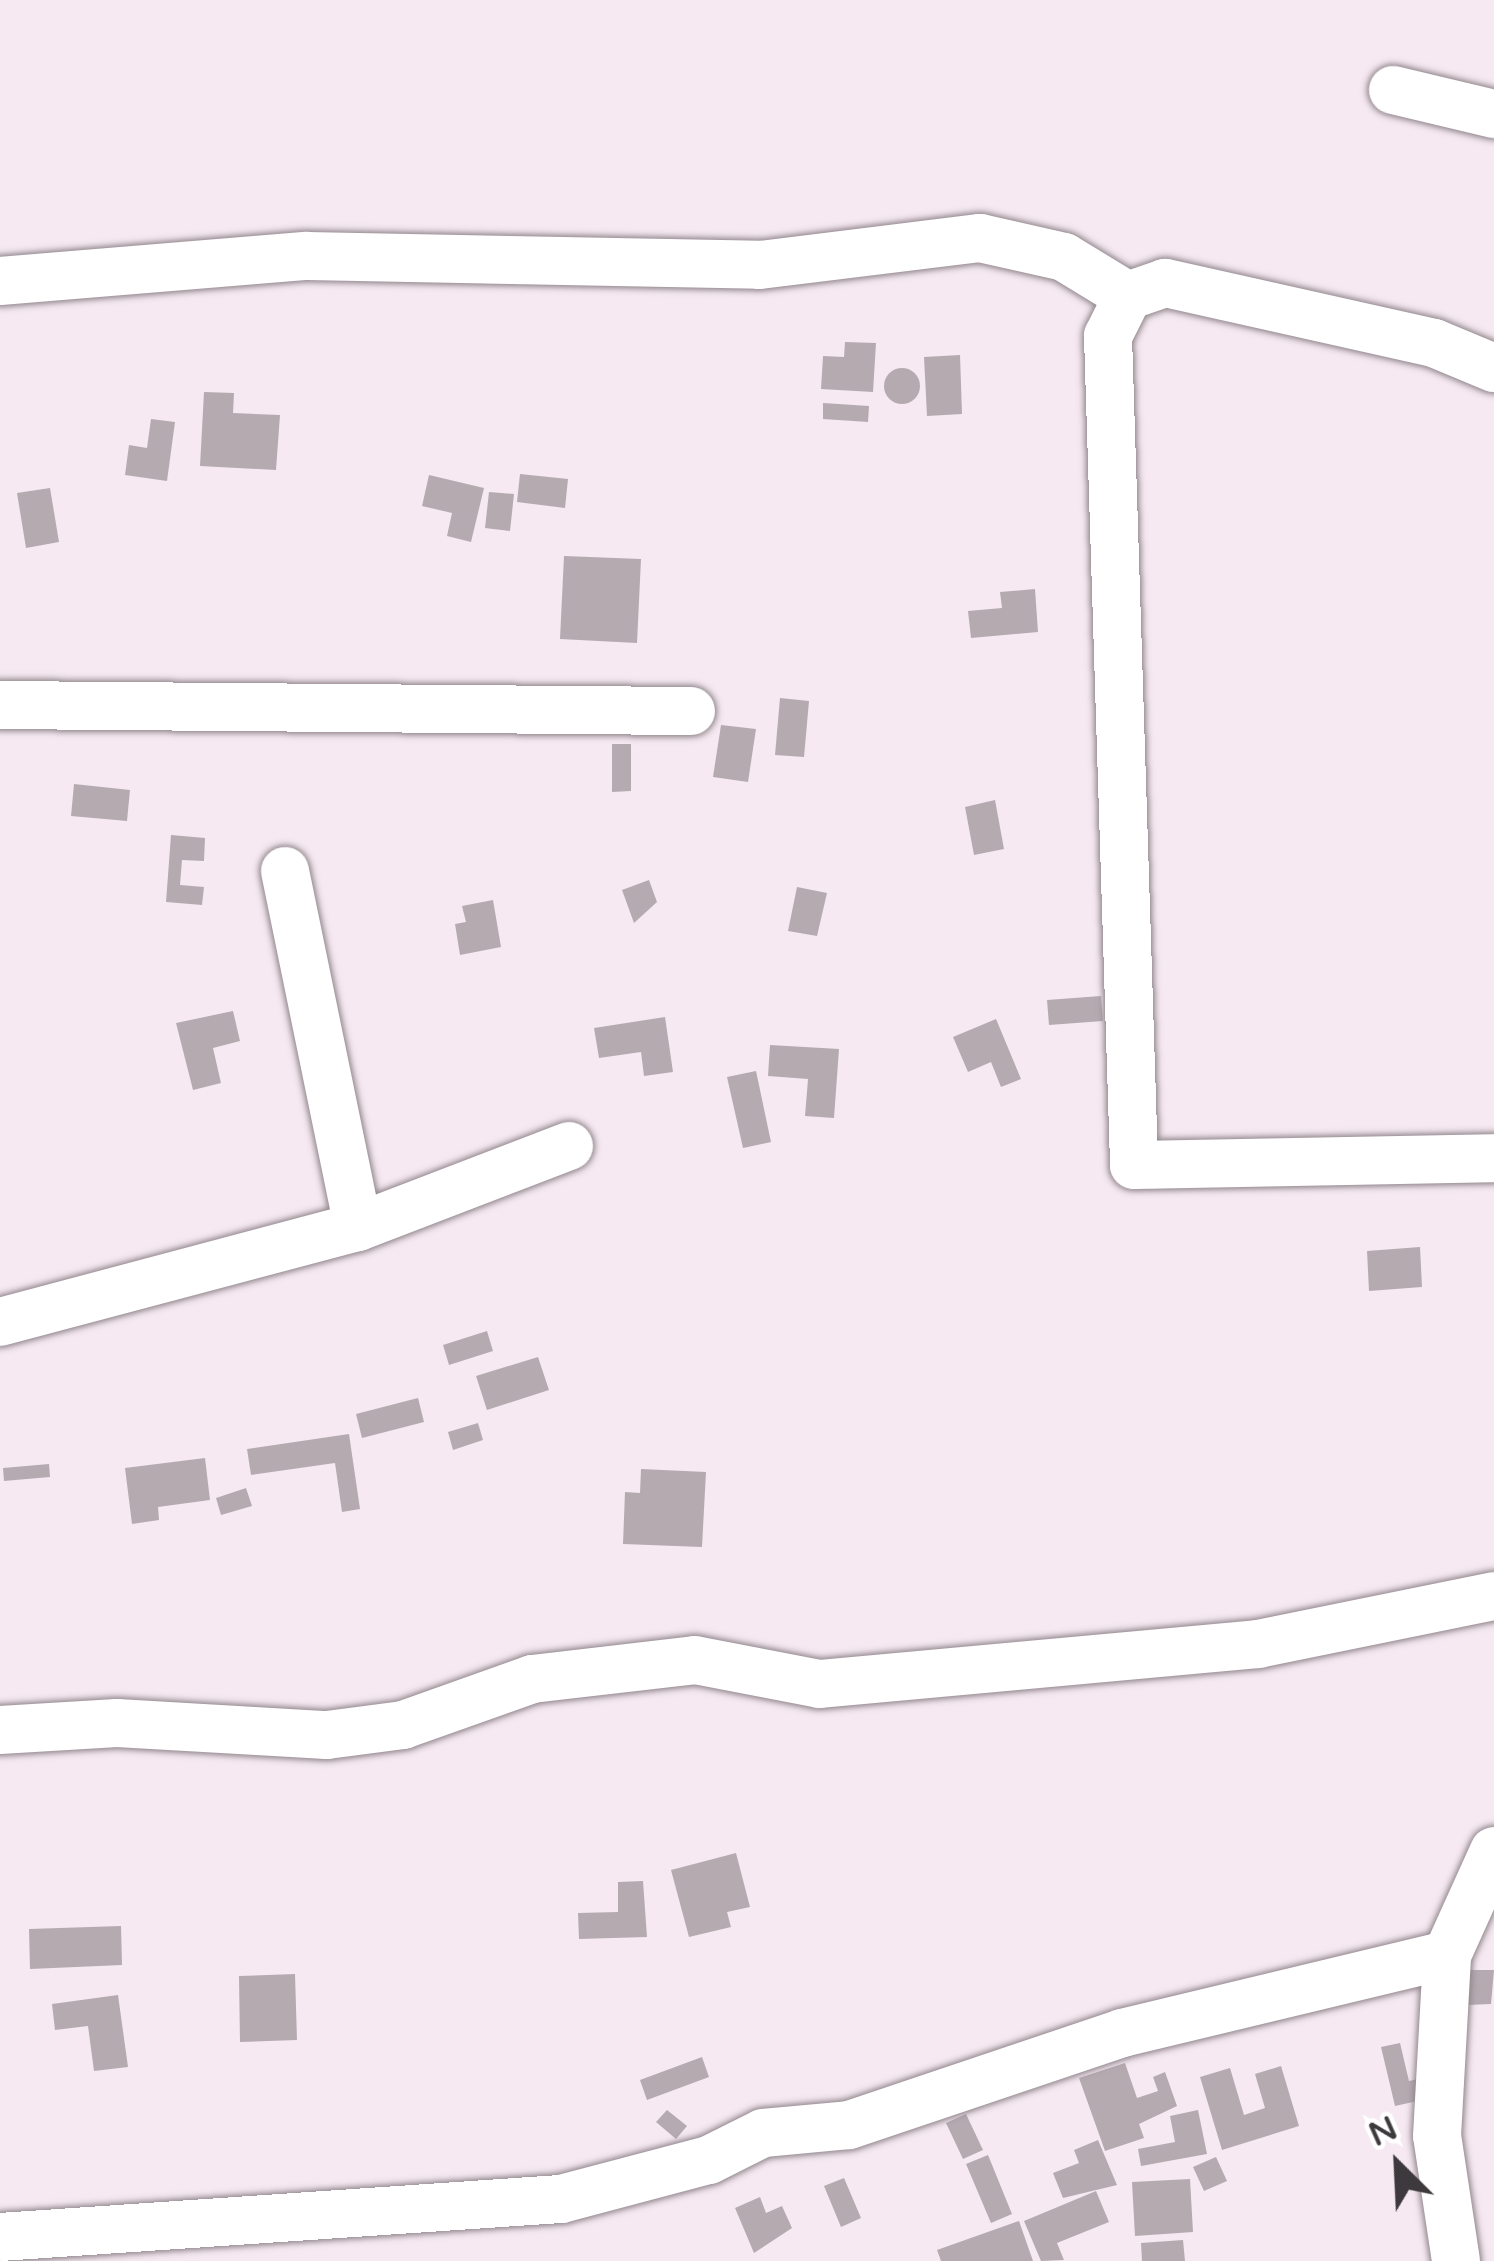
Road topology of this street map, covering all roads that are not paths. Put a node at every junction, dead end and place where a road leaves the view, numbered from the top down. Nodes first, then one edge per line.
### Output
1 (1393, 89) dead end
2 (1494, 113) edge
3 (0, 281) edge
4 (1128, 296) junction
5 (1494, 368) edge
6 (0, 704) edge
7 (691, 711) dead end
8 (285, 871) dead end
9 (569, 1146) dead end
10 (1494, 1158) edge
11 (358, 1227) junction
12 (0, 1322) edge
13 (1494, 1596) edge
14 (0, 1730) edge
15 (1494, 1851) edge
16 (1447, 1954) junction
17 (0, 2237) edge
18 (1456, 2261) edge

1 - 2 street
3 - 4 street
4 - 5 street
4 - 10 street
6 - 7 street
8 - 11 street
9 - 11 street
11 - 12 street
13 - 14 street
15 - 16 street
16 - 17 street
16 - 18 street

